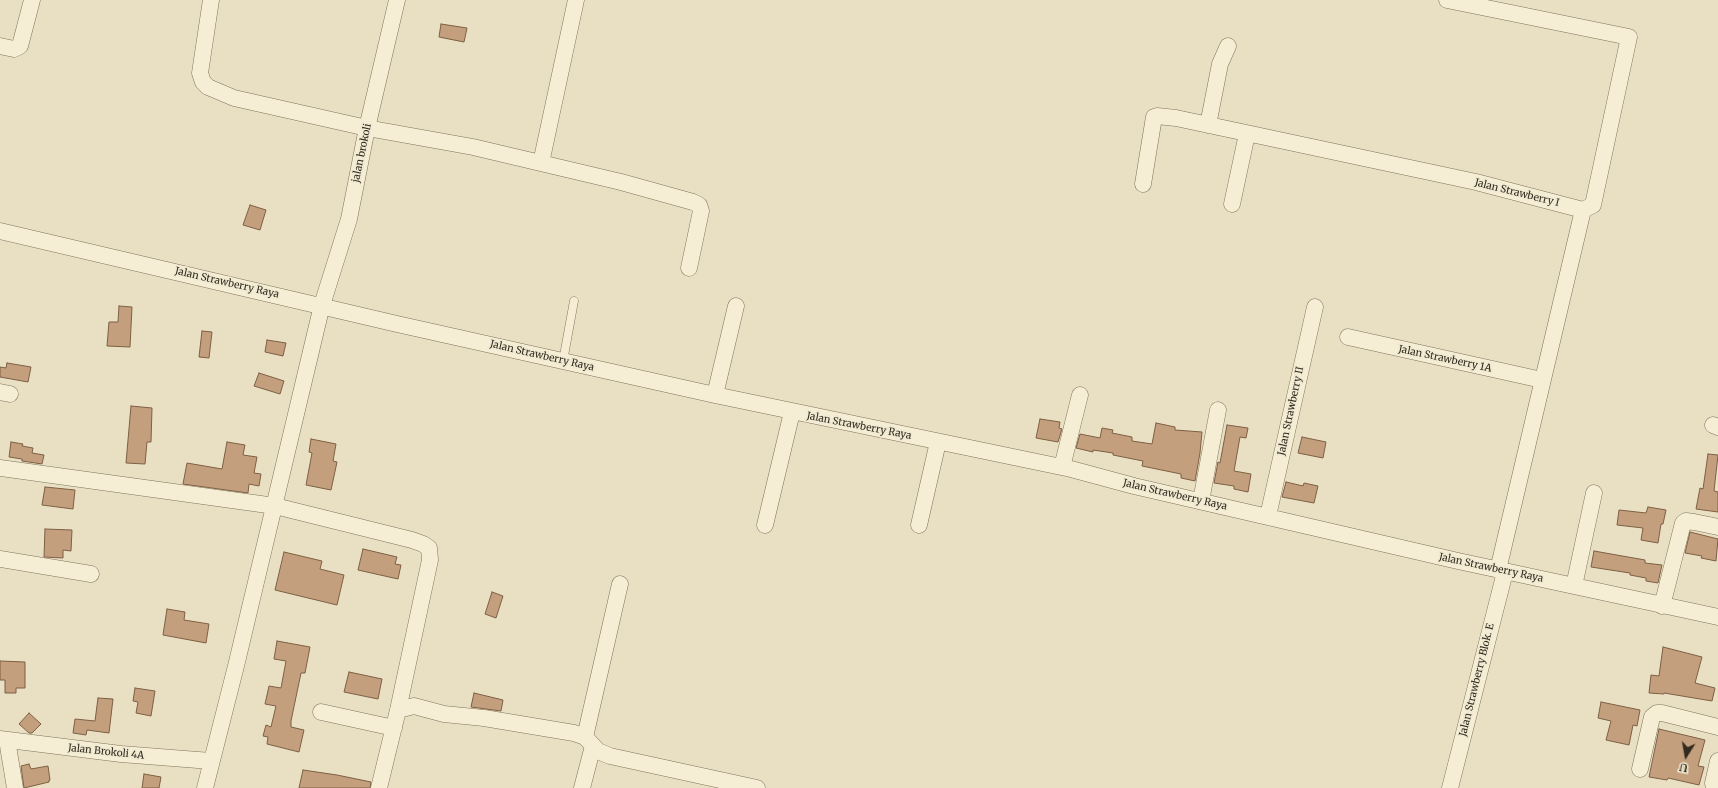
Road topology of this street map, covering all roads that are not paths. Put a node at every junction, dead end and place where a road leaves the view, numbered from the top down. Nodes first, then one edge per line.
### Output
1 (32, 0) edge
2 (211, 0) edge
3 (397, 0) edge
4 (576, 0) edge
5 (1448, 0) edge
6 (0, 46) edge
7 (1228, 46) dead end
8 (1208, 125) junction
9 (367, 128) junction
10 (1247, 134) junction
11 (541, 163) junction
12 (1143, 184) dead end
13 (1232, 204) dead end
14 (1583, 210) junction
15 (0, 231) edge
16 (689, 268) dead end
17 (574, 301) dead end
18 (322, 305) junction
19 (736, 306) dead end
20 (1315, 307) dead end
21 (1348, 337) dead end
22 (562, 361) junction
23 (1542, 380) junction
24 (715, 395) junction
25 (1080, 395) dead end
26 (1218, 410) dead end
27 (792, 412) junction
28 (938, 442) junction
29 (1062, 467) junction
30 (0, 468) edge
31 (1594, 493) dead end
32 (1201, 501) junction
33 (275, 506) junction
34 (1268, 516) junction
35 (765, 525) dead end
36 (919, 525) dead end
37 (1718, 528) edge
38 (0, 559) edge
39 (1502, 571) junction
40 (91, 574) dead end
41 (620, 584) dead end
42 (1574, 586) junction
43 (1662, 606) junction
44 (1718, 617) edge
45 (398, 710) junction
46 (321, 712) dead end
47 (1718, 727) edge
48 (394, 728) junction
49 (4, 740) edge
50 (589, 742) junction
51 (211, 761) junction
52 (1718, 762) edge
53 (1640, 769) dead end
54 (15, 788) edge
55 (205, 788) edge
56 (379, 788) edge
57 (582, 788) edge
58 (757, 788) edge
59 (1450, 788) edge
60 (1714, 788) edge

1 - 6 street
2 - 9 street
3 - 9 street, jalan brokoli
4 - 11 street
5 - 14 street
7 - 8 street
8 - 10 street, Jalan Strawberry I
8 - 12 street, Jalan Strawberry I
9 - 11 street
9 - 18 street, jalan brokoli
10 - 13 street
10 - 14 street, Jalan Strawberry I
11 - 16 street
14 - 23 street
15 - 18 street, Jalan Strawberry Raya
17 - 22 lane
18 - 22 street, Jalan Strawberry Raya
18 - 33 street, jalan brokoli
19 - 24 street
20 - 34 street, Jalan Strawberry II
21 - 23 street, Jalan Strawberry 1A
22 - 24 street, Jalan Strawberry Raya
23 - 39 street
24 - 27 street, Jalan Strawberry Raya
25 - 29 street
26 - 32 street
27 - 28 street, Jalan Strawberry Raya
27 - 35 street
28 - 29 street, Jalan Strawberry Raya
28 - 36 street
29 - 32 street, Jalan Strawberry Raya
30 - 33 street
31 - 42 street
32 - 34 street, Jalan Strawberry Raya
33 - 45 street
33 - 51 street, jalan brokoli
34 - 39 street, Jalan Strawberry Raya
37 - 43 street
38 - 40 street
39 - 42 street, Jalan Strawberry Raya
39 - 59 street, Jalan Strawberry Blok. E
41 - 50 street
42 - 43 street, Jalan Strawberry Raya
43 - 44 street, Jalan Strawberry Raya
45 - 48 street
45 - 50 street
46 - 48 street
47 - 53 street
48 - 56 street
49 - 51 street, Jalan Brokoli 4A
49 - 54 street
50 - 57 street
50 - 58 street
51 - 55 street, jalan brokoli
52 - 60 street

